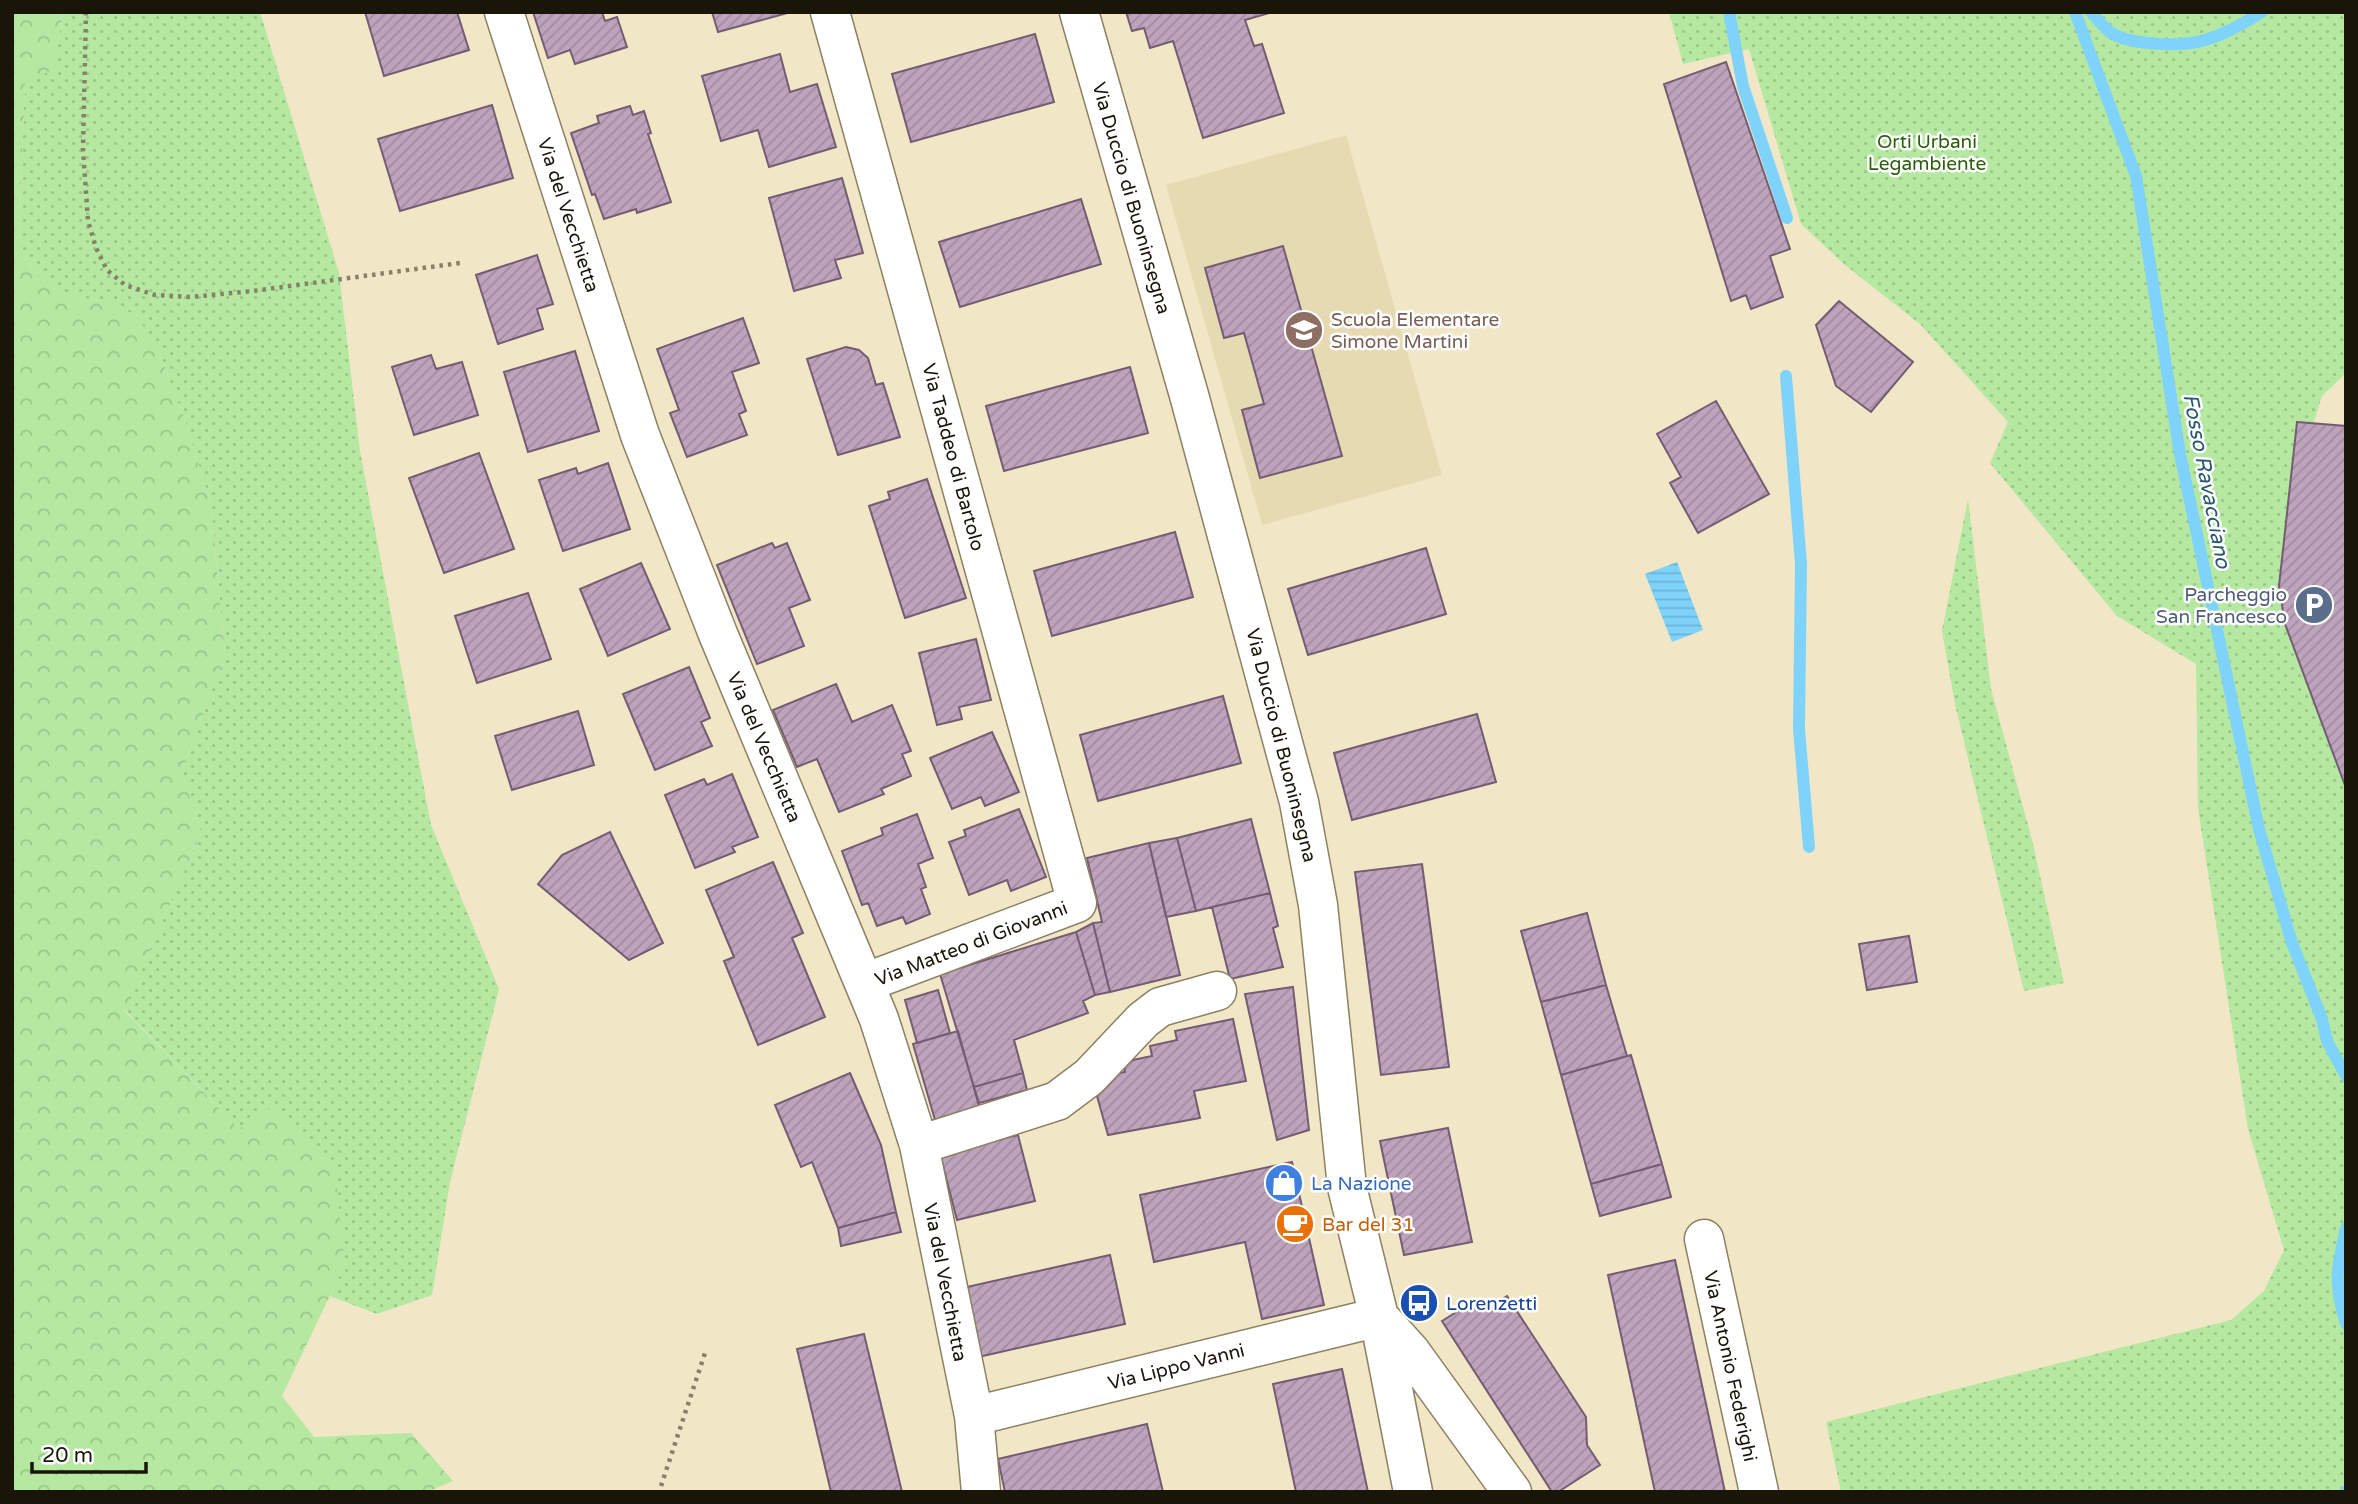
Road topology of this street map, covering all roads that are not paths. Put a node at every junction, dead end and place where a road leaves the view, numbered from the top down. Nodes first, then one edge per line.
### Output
1 (504, 12) edge
2 (830, 12) edge
3 (1080, 12) edge
4 (1077, 903) joint
5 (864, 983) junction
6 (1217, 991) dead end
7 (919, 1145) junction
8 (1704, 1240) dead end
9 (1379, 1317) junction
10 (974, 1416) junction
11 (981, 1492) edge
12 (1413, 1492) edge
13 (1512, 1492) edge
14 (1759, 1492) edge

1 - 5 street, Via del Vecchietta
2 - 4 street, Via Taddeo di Bartolo
3 - 9 street, Via Duccio di Buoninsegna
4 - 5 street, Via Matteo di Giovanni
5 - 7 street, Via del Vecchietta
6 - 7 street
7 - 10 street, Via del Vecchietta
8 - 14 street, Via Antonio Federighi
9 - 10 street, Via Lippo Vanni
9 - 12 street, Via Duccio di Buoninsegna
9 - 13 street
10 - 11 street, Via del Vecchietta

